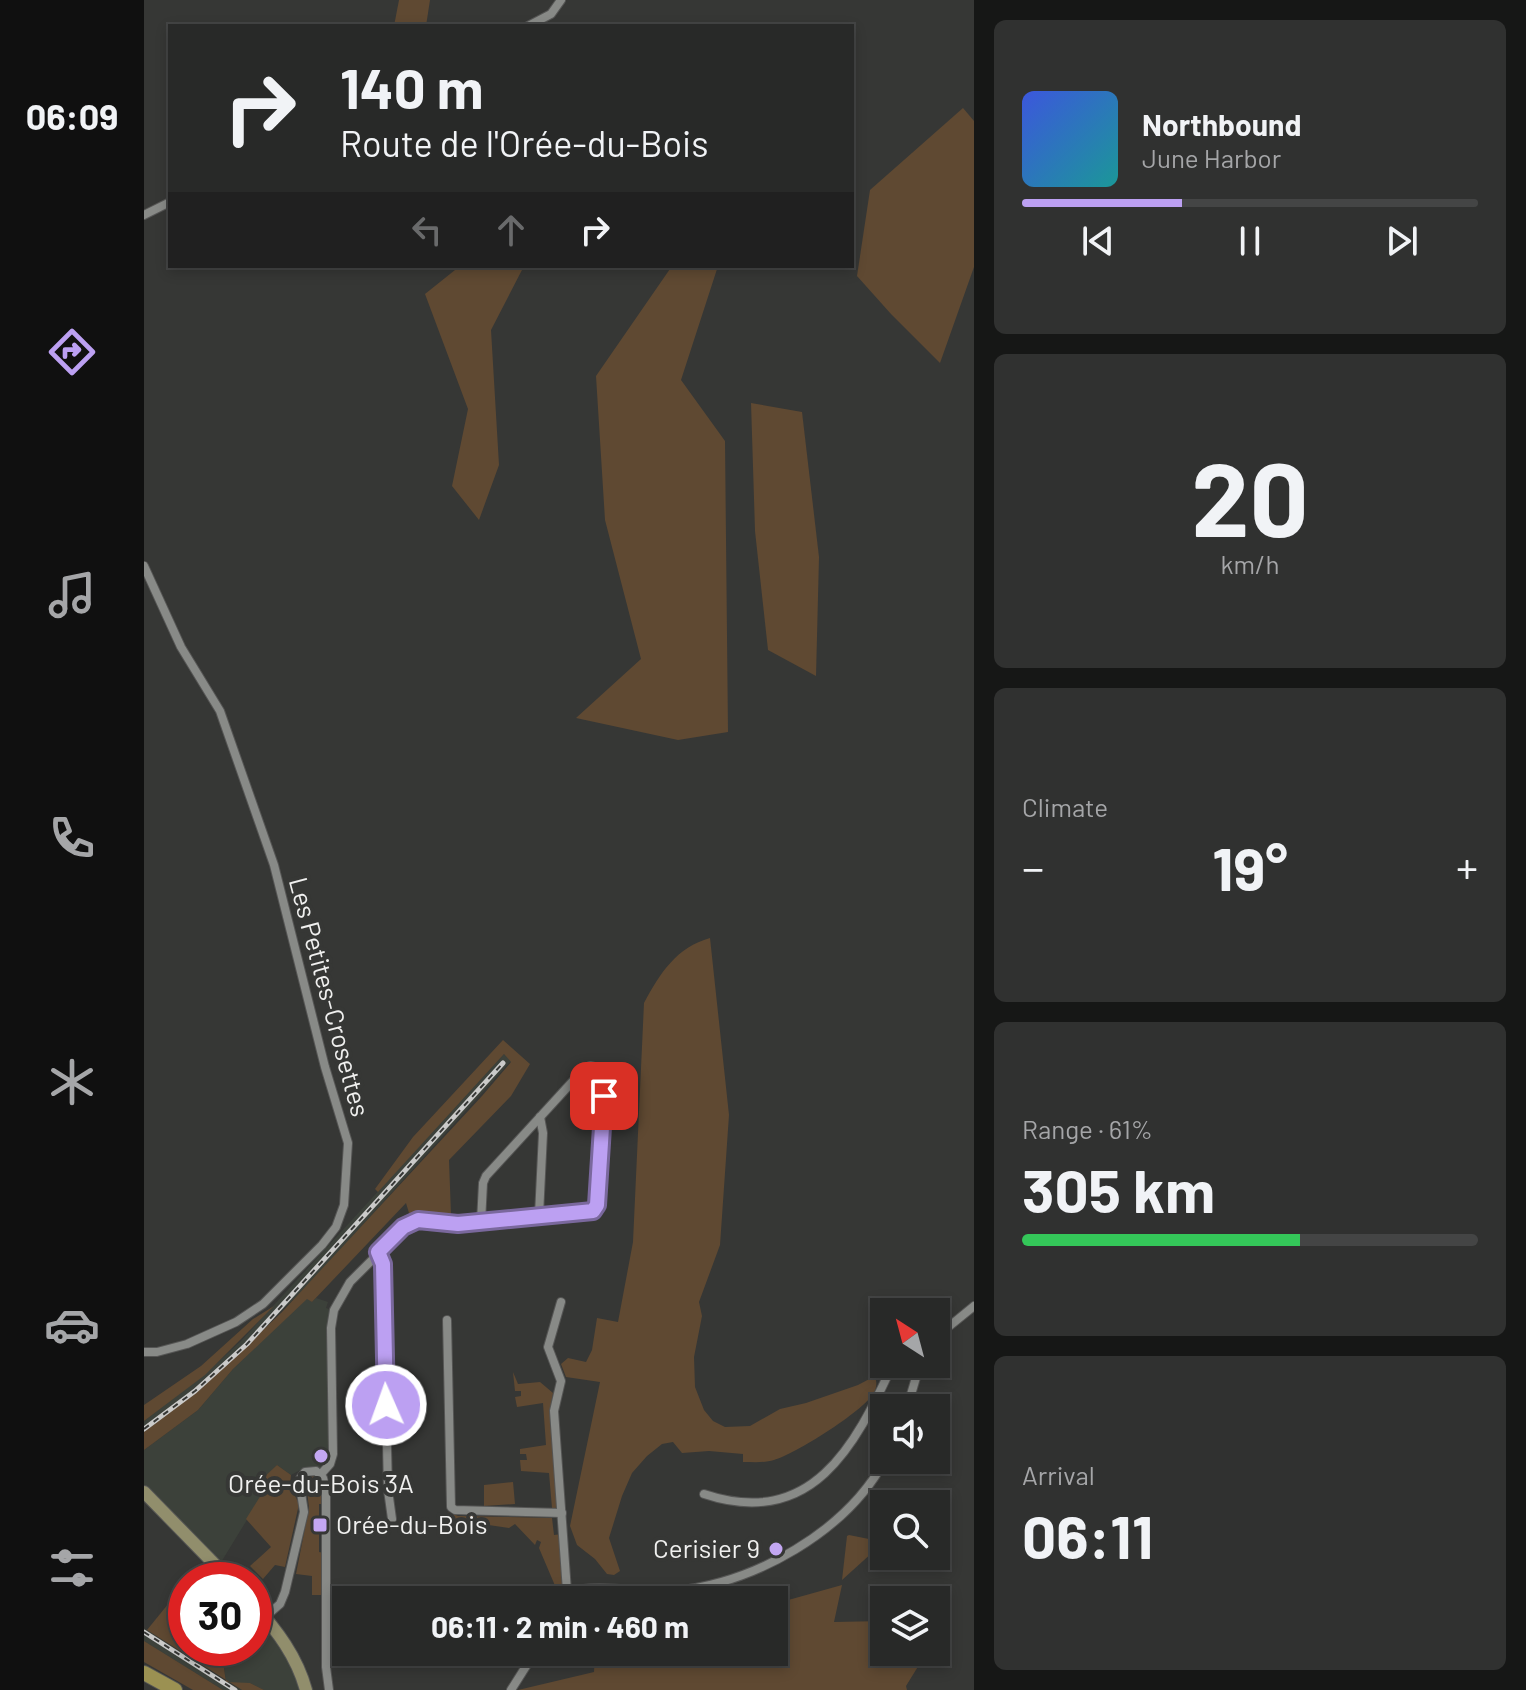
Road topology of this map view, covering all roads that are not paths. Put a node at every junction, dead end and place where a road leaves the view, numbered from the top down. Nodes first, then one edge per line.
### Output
1 (561, 0) edge
2 (532, 24) edge
3 (168, 203) edge
4 (144, 215) edge
5 (144, 566) edge
6 (540, 1117) junction
7 (539, 1215) junction
8 (481, 1222) junction
9 (378, 1252) junction
10 (561, 1302) dead end
11 (974, 1306) edge
12 (447, 1320) dead end
13 (950, 1326) edge
14 (144, 1352) edge
15 (886, 1378) edge
16 (321, 1474) junction
17 (878, 1474) edge
18 (144, 1492) edge
19 (704, 1494) dead end
20 (562, 1513) junction
21 (392, 1519) dead end
22 (212, 1562) edge
23 (567, 1586) edge
24 (702, 1586) edge
25 (272, 1611) edge
26 (272, 1626) edge
27 (526, 1666) edge
28 (144, 1673) edge
29 (175, 1690) edge
30 (306, 1690) edge
31 (329, 1690) edge
32 (511, 1690) edge

1 - 2 street
3 - 4 street
5 - 14 street, Les Petites-Crosettes
6 - 7 street
6 - 7 street
6 - 8 street
7 - 8 street
8 - 9 street
9 - 16 street
9 - 21 street
10 - 20 street
11 - 13 street
12 - 20 street
15 - 19 street
16 - 25 street
16 - 31 street
17 - 24 street
18 - 22 main road
20 - 23 street
26 - 30 main road
27 - 32 street
28 - 29 main road

